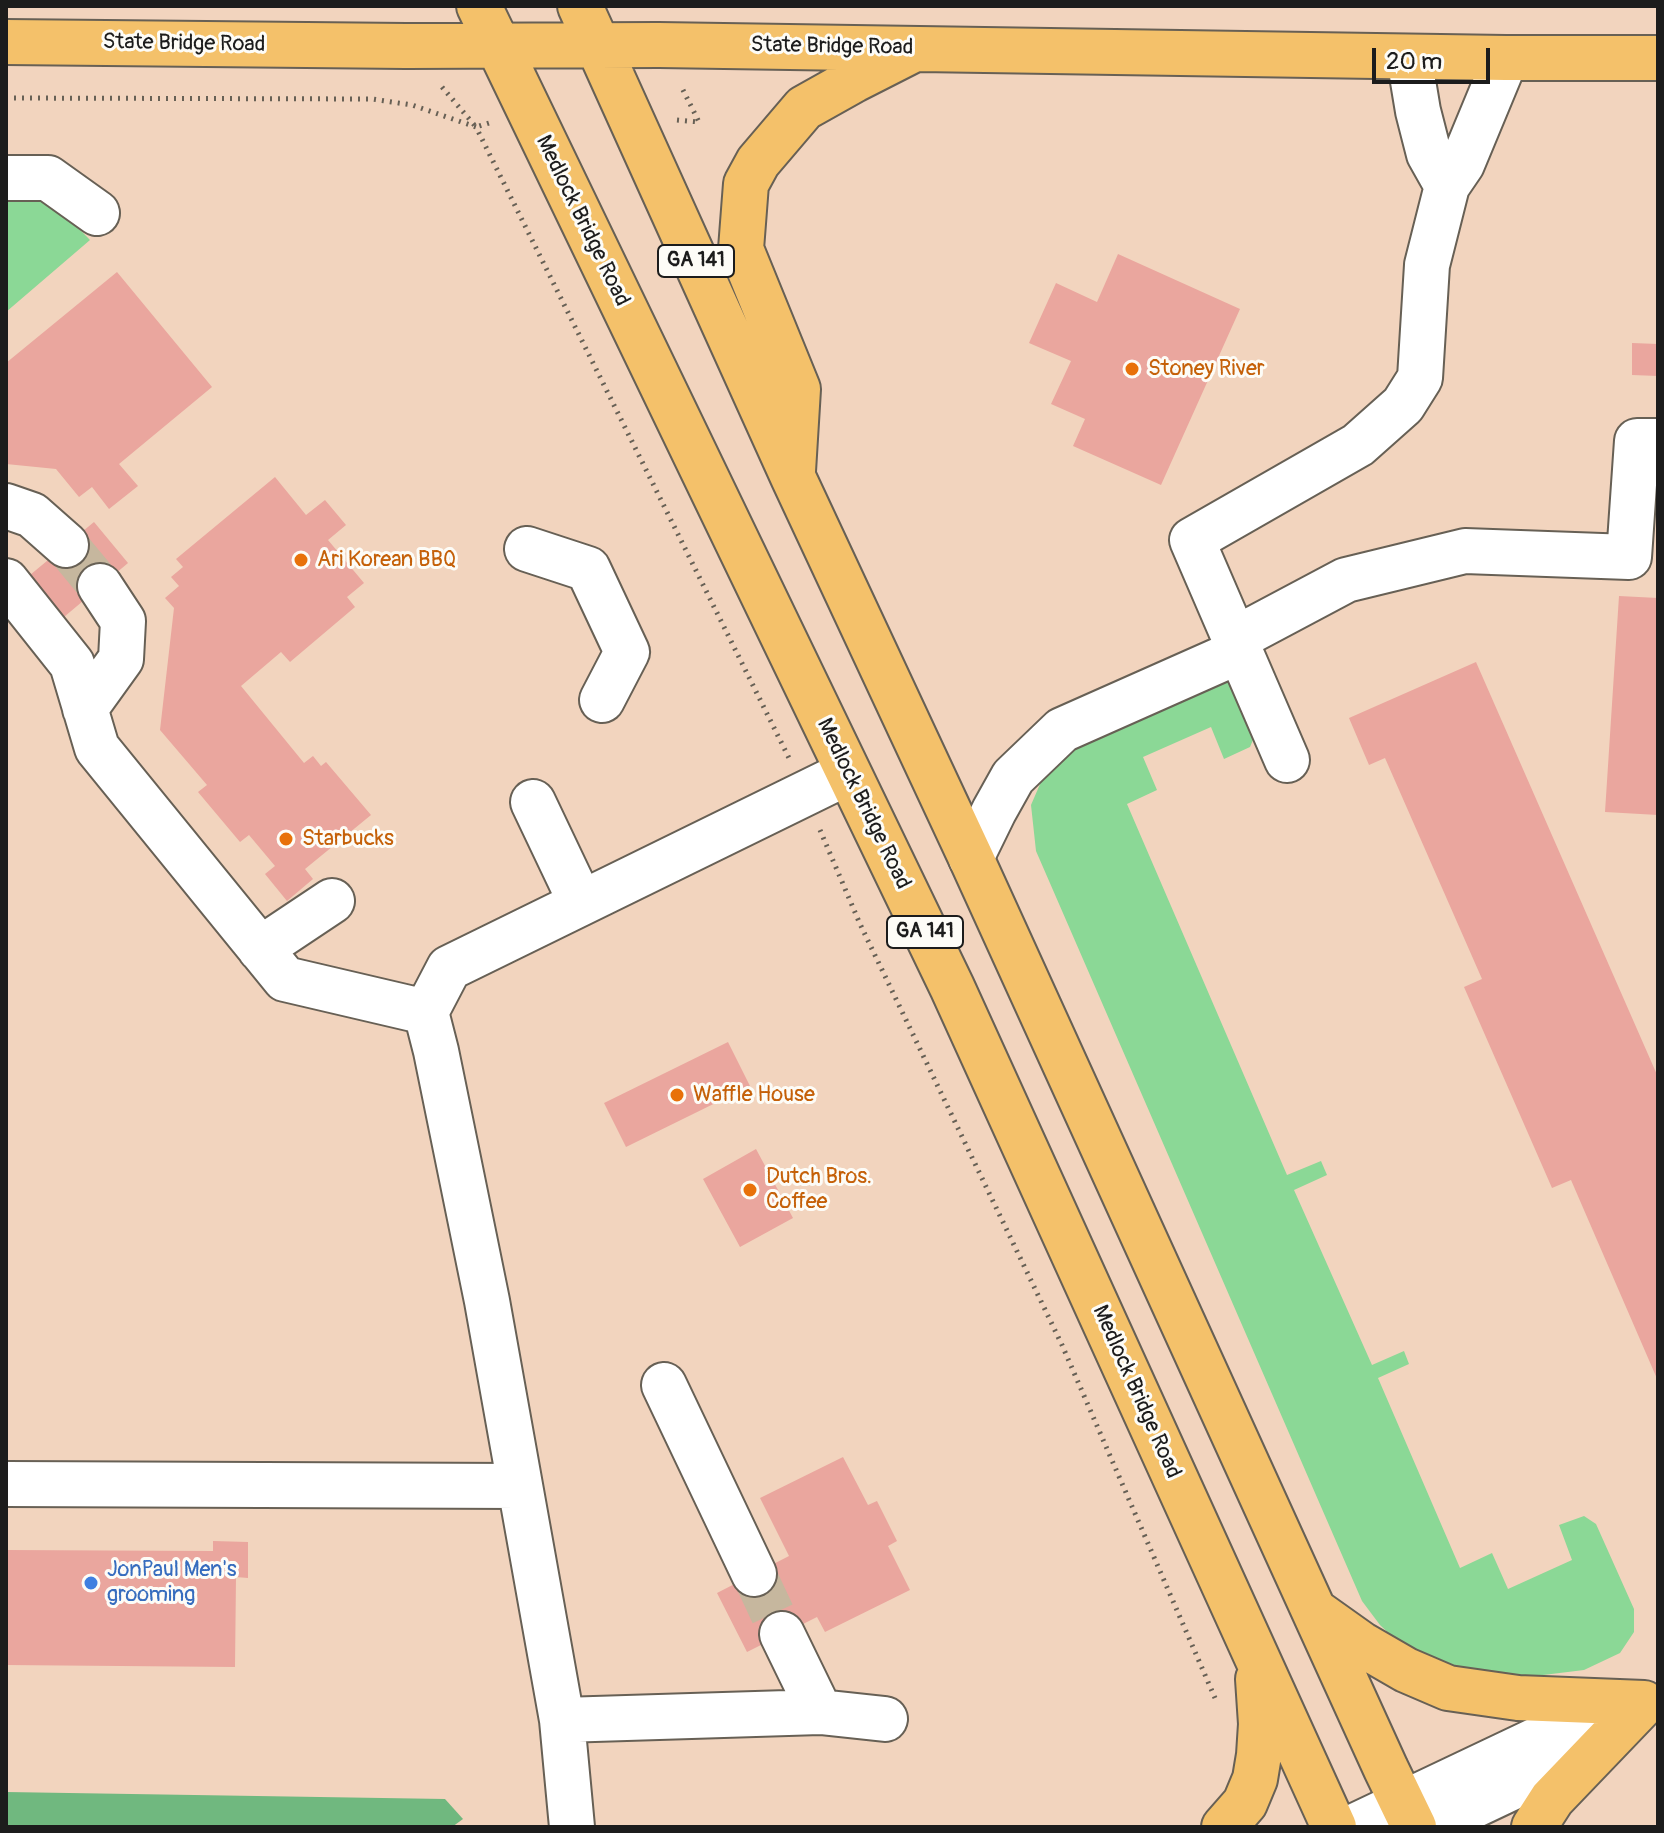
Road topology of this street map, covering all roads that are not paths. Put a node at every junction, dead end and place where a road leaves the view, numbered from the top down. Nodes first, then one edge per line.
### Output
1 (479, 6) edge
2 (580, 6) edge
3 (6, 42) edge
4 (497, 46) junction
5 (598, 46) junction
6 (916, 49) junction
7 (1409, 57) junction
8 (1506, 58) junction
9 (1658, 58) edge
10 (6, 178) edge
11 (1447, 186) junction
12 (97, 213) dead end
13 (1658, 441) edge
14 (793, 477) junction
15 (6, 506) edge
16 (66, 545) tunnel mouth
17 (527, 549) dead end
18 (6, 581) edge
19 (100, 586) tunnel mouth
20 (1238, 645) junction
21 (602, 700) dead end
22 (85, 709) junction
23 (1287, 760) dead end
24 (847, 773) junction
25 (533, 802) dead end
26 (971, 858) junction
27 (332, 901) dead end
28 (581, 903) junction
29 (260, 949) junction
30 (426, 1012) junction
31 (664, 1385) dead end
32 (6, 1484) edge
33 (519, 1486) junction
34 (754, 1574) tunnel mouth
35 (1314, 1611) junction
36 (782, 1634) tunnel mouth
37 (1257, 1657) junction
38 (1651, 1699) edge
39 (820, 1712) junction
40 (885, 1719) dead end
41 (562, 1720) junction
42 (1417, 1819) edge
43 (572, 1827) edge
44 (1224, 1827) edge
45 (1334, 1827) edge
46 (1353, 1827) edge
47 (1534, 1827) edge

1 - 4 highway, Medlock Bridge Road / GA 141
2 - 5 highway, GA 141
3 - 4 highway, State Bridge Road
4 - 5 highway, State Bridge Road
4 - 24 highway, Medlock Bridge Road / GA 141
5 - 6 highway, State Bridge Road
5 - 14 highway, GA 141
6 - 7 highway, State Bridge Road
6 - 14 highway
7 - 8 highway, State Bridge Road
7 - 11 street
8 - 9 highway, State Bridge Road
8 - 11 street
10 - 12 street
11 - 20 street
13 - 20 street
14 - 26 highway, GA 141
15 - 16 street
17 - 21 street
18 - 22 street
19 - 22 street
20 - 23 street
20 - 26 street
22 - 29 street
24 - 28 street
24 - 37 highway, Medlock Bridge Road / GA 141
25 - 28 street
26 - 35 highway, GA 141
27 - 29 street
28 - 30 street
29 - 30 street
30 - 33 street
31 - 34 street
32 - 33 street
33 - 41 street
35 - 38 highway
35 - 42 highway, GA 141
36 - 39 street
37 - 44 highway
37 - 45 highway, Medlock Bridge Road / GA 141
38 - 42 street
38 - 47 highway
39 - 40 street
39 - 41 street
41 - 43 street
42 - 46 street

